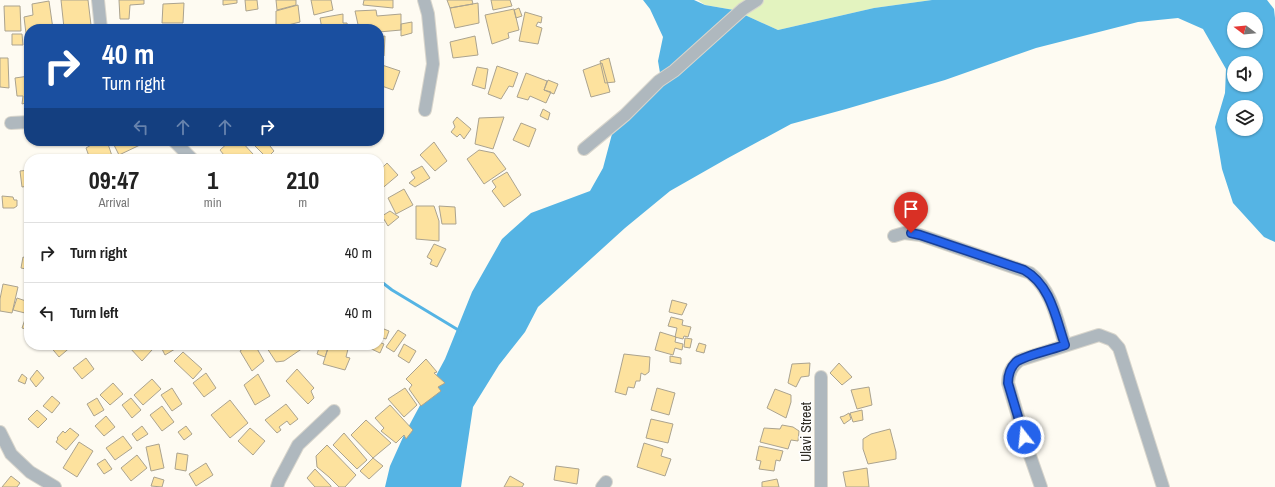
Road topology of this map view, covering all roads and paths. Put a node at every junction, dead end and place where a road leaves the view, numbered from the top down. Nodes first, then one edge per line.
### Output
1 (98, 0) edge
2 (424, 0) edge
3 (757, 0) edge
4 (100, 24) edge
5 (424, 110) dead end
6 (24, 122) edge
7 (11, 123) dead end
8 (179, 146) edge
9 (584, 149) dead end
10 (187, 154) edge
11 (894, 236) dead end
12 (1065, 345) junction
13 (822, 377) dead end
14 (334, 412) dead end
15 (0, 432) edge
16 (55, 487) edge
17 (277, 487) edge
18 (821, 487) edge
19 (1041, 487) edge
20 (1163, 487) edge

1 - 4 street
2 - 5 street
3 - 9 street
6 - 7 street
8 - 10 street
11 - 12 street
12 - 19 street
12 - 20 street
13 - 18 street, Ulavi Street
14 - 17 street
15 - 16 street

